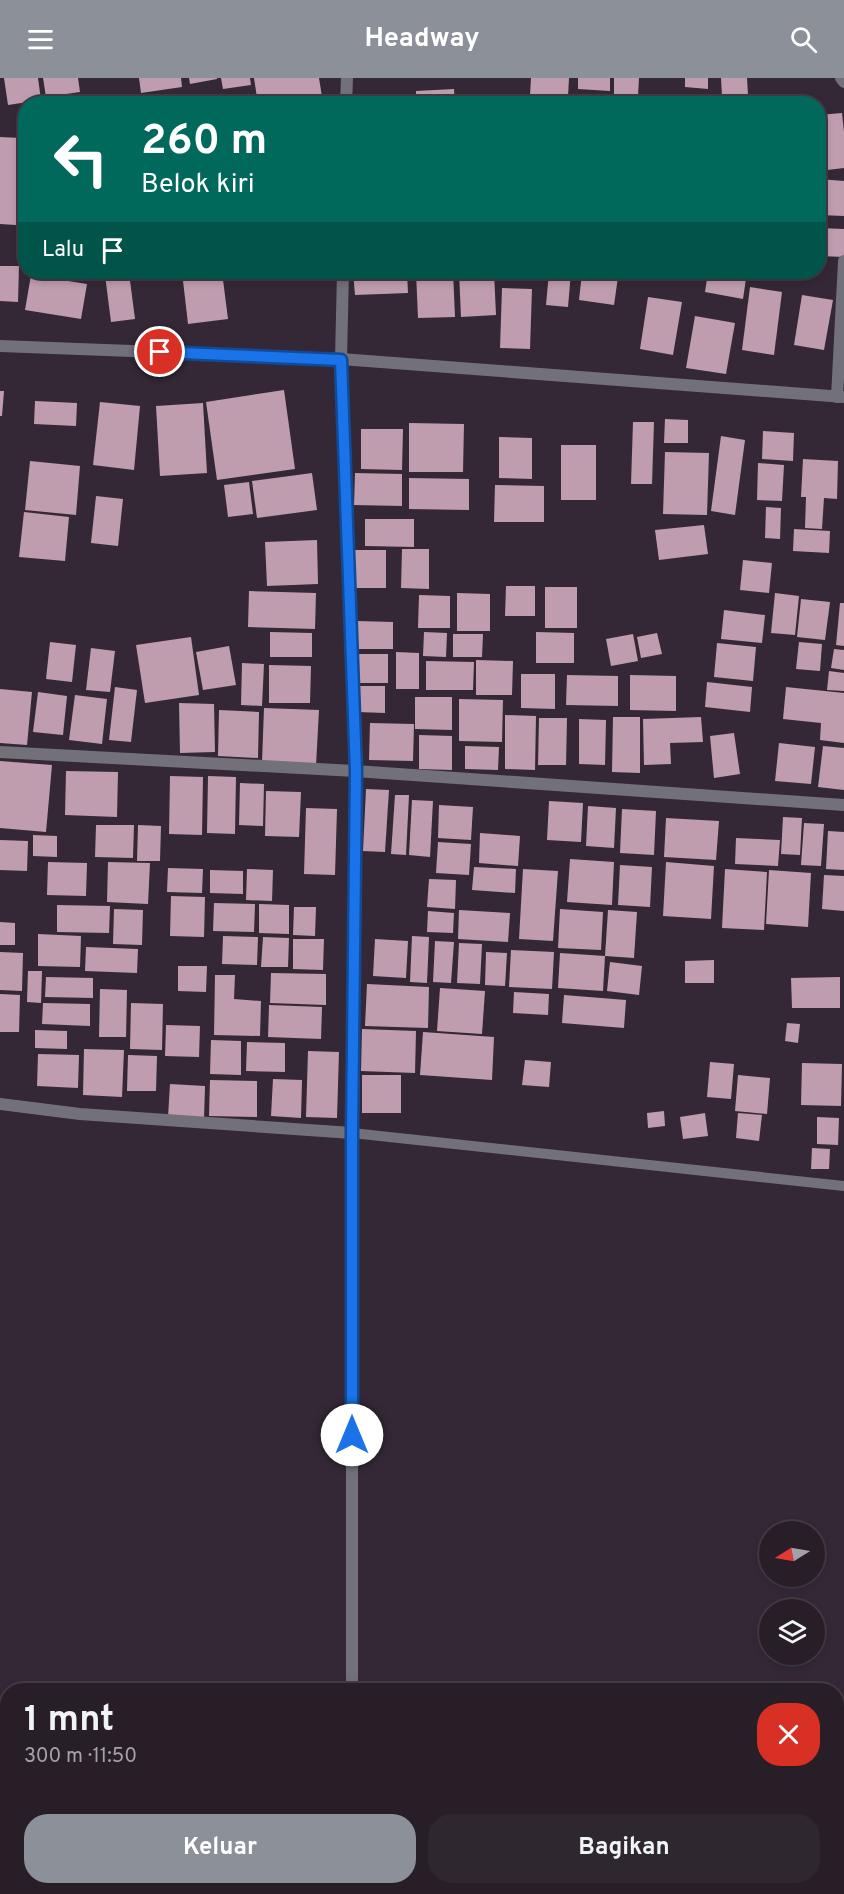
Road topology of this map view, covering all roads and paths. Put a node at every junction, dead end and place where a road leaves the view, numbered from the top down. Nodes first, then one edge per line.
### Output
1 (346, 78) edge
2 (841, 78) edge
3 (844, 81) edge
4 (346, 96) edge
5 (844, 261) edge
6 (343, 279) edge
7 (0, 346) edge
8 (341, 360) junction
9 (840, 397) edge
10 (0, 752) edge
11 (356, 771) junction
12 (844, 805) edge
13 (0, 1104) edge
14 (352, 1133) junction
15 (844, 1186) edge
16 (352, 1683) edge

1 - 4 street
2 - 3 street
5 - 9 street
6 - 8 street
7 - 8 street
8 - 9 street
8 - 11 street
10 - 11 street
11 - 12 street
11 - 14 street
13 - 14 street
14 - 15 lane
14 - 16 street

